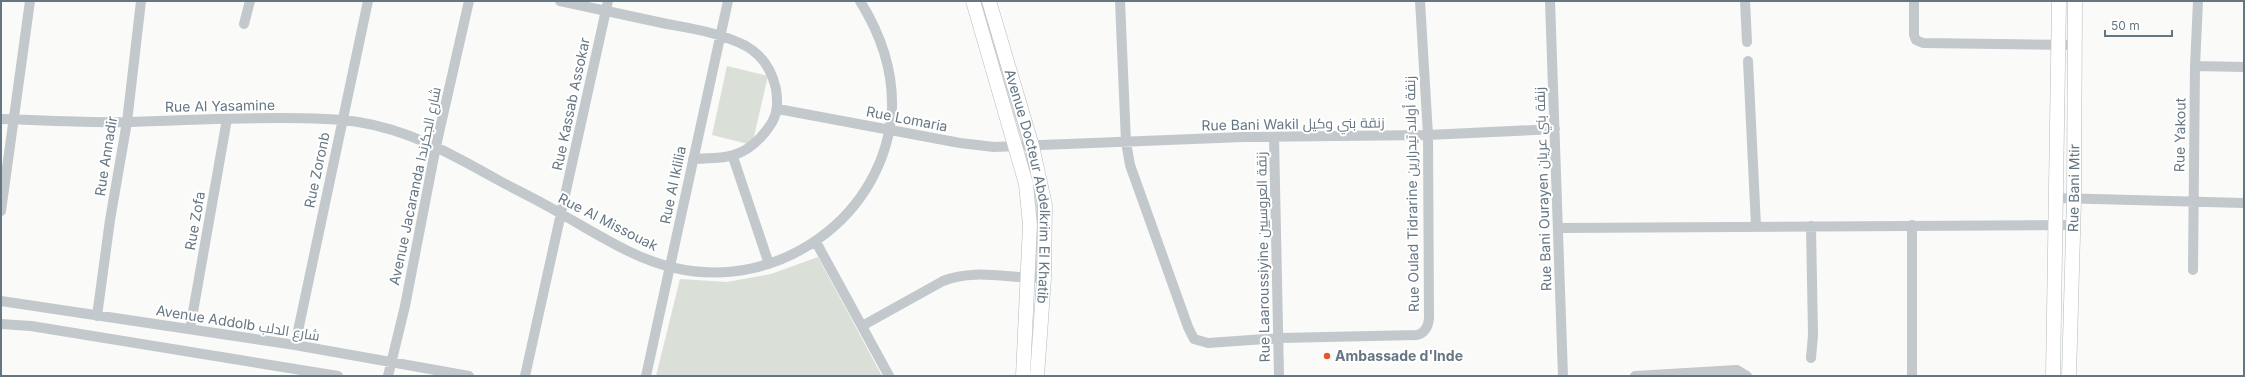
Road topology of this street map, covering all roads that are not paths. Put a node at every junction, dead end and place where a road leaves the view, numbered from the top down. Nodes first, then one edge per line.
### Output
1 (30, 1) edge
2 (141, 1) edge
3 (250, 1) edge
4 (368, 1) edge
5 (469, 1) edge
6 (560, 1) edge
7 (728, 1) edge
8 (860, 1) edge
9 (973, 1) edge
10 (988, 1) edge
11 (1120, 1) edge
12 (1420, 1) edge
13 (1550, 1) edge
14 (1745, 1) edge
15 (1914, 1) edge
16 (2059, 1) edge
17 (2075, 1) edge
18 (2198, 1) edge
19 (607, 6) edge
20 (244, 24) dead end
21 (720, 35) junction
22 (1747, 42) dead end
23 (2058, 44) junction
24 (2074, 45) junction
25 (1748, 61) dead end
26 (2195, 66) junction
27 (2244, 67) edge
28 (778, 108) junction
29 (1, 119) edge
30 (14, 119) junction
31 (227, 119) junction
32 (341, 120) junction
33 (127, 122) junction
34 (889, 129) junction
35 (1555, 129) junction
36 (1428, 135) junction
37 (1274, 137) junction
38 (1126, 142) junction
39 (436, 146) junction
40 (1032, 146) junction
41 (1015, 147) junction
42 (733, 157) junction
43 (693, 159) junction
44 (2057, 198) junction
45 (2074, 199) junction
46 (2193, 202) junction
47 (2244, 203) edge
48 (1, 211) edge
49 (562, 214) junction
50 (1912, 225) junction
51 (2055, 225) junction
52 (2073, 225) junction
53 (1756, 226) junction
54 (1811, 226) junction
55 (1559, 228) junction
56 (816, 242) junction
57 (769, 264) junction
58 (670, 267) junction
59 (2193, 270) dead end
60 (1044, 278) junction
61 (1027, 279) junction
62 (1, 302) edge
63 (97, 316) junction
64 (1, 324) edge
65 (862, 326) junction
66 (190, 329) junction
67 (1280, 338) junction
68 (295, 345) junction
69 (1811, 358) dead end
70 (391, 363) junction
71 (338, 376) edge
72 (388, 376) edge
73 (469, 376) edge
74 (525, 376) edge
75 (646, 376) edge
76 (889, 376) edge
77 (1023, 376) edge
78 (1037, 376) edge
79 (1279, 376) edge
80 (1563, 376) edge
81 (1635, 376) edge
82 (1747, 376) edge
83 (1912, 376) edge
84 (2053, 376) edge
85 (2069, 376) edge

1 - 30 street
2 - 33 street, Rue Annadir
3 - 20 street
4 - 32 street, Rue Zoronb
5 - 39 street, Avenue Jacaranda شارع الجكرندا
6 - 19 street
7 - 21 street, Rue Al Iklilia
8 - 34 street, Rue Al Missouak
9 - 41 main road, Avenue Docteur Abdelkrim El Khatib
10 - 40 main road, Avenue Docteur Abdelkrim El Khatib
11 - 38 street, Rue Oulad Tidrarine زنقة أولاد تيدرارين
12 - 36 street, Rue Oulad Tidrarine زنقة أولاد تيدرارين
13 - 35 street, Rue Bani Ourayen زنقة بني عريان
14 - 22 street
15 - 23 street
16 - 23 main road, Rue Bani Mtir
17 - 24 main road, Rue Bani Mtir
18 - 26 street, Rue Yakout
19 - 21 street
19 - 49 street, Rue Kassab Assokar
21 - 28 street
21 - 43 street, Rue Al Iklilia
23 - 24 street
23 - 44 main road, Rue Bani Mtir
24 - 45 main road, Rue Bani Mtir
25 - 53 street
26 - 27 street
26 - 46 street, Rue Yakout
28 - 34 street, Rue Lomaria
28 - 42 street
29 - 30 street, Rue Al Yasamine
30 - 33 street, Rue Al Yasamine
30 - 48 street
31 - 32 street, Rue Al Yasamine
31 - 33 street, Rue Al Yasamine
31 - 66 street, Rue Zofa
32 - 39 street, Rue Al Yasamine
32 - 68 street, Rue Zoronb
33 - 63 street, Rue Annadir
34 - 41 street, Rue Lomaria
34 - 56 street, Rue Al Missouak
35 - 36 street, Rue Bani Wakil زنقة بني وكيل
35 - 55 street, Rue Bani Ourayen زنقة بني عريان
36 - 37 street, Rue Bani Wakil زنقة بني وكيل
36 - 67 street, Rue Oulad Tidrarine زنقة أولاد تيدرارين
37 - 38 street, Rue Bani Wakil زنقة بني وكيل
37 - 67 street, Rue Laaroussiyine زنقة العروسيين
38 - 40 street, Rue Bani Wakil زنقة بني وكيل
38 - 67 street, Rue Oulad Tidrarine زنقة أولاد تيدرارين
39 - 49 street, Rue Al Missouak
39 - 70 street, Avenue Jacaranda شارع الجكرندا
40 - 41 street, Rue Lomaria
40 - 60 main road, Avenue Docteur Abdelkrim El Khatib
41 - 61 main road, Avenue Docteur Abdelkrim El Khatib
42 - 43 street
42 - 57 street
43 - 58 street, Rue Al Iklilia
44 - 45 street
44 - 51 main road, Rue Bani Mtir
45 - 46 street
45 - 52 main road, Rue Bani Mtir
46 - 47 street
46 - 59 street, Rue Yakout
49 - 58 street, Rue Al Missouak
49 - 74 street, Rue Kassab Assokar
50 - 51 street
50 - 54 street
50 - 83 street
51 - 52 street
51 - 84 main road, Rue Bani Mtir
52 - 85 main road, Rue Bani Mtir
53 - 54 street
53 - 55 street
54 - 69 street
55 - 80 street, Rue Bani Ourayen زنقة بني عريان
56 - 57 street, Rue Al Missouak
56 - 65 street
57 - 58 street, Rue Al Missouak
58 - 75 street, Rue Al Iklilia
60 - 61 street
60 - 78 main road, Avenue Docteur Abdelkrim El Khatib
61 - 65 street
61 - 77 main road, Avenue Docteur Abdelkrim El Khatib
62 - 63 street, Avenue Addolb شارع الدلب
63 - 66 street, Avenue Addolb شارع الدلب
64 - 71 street
65 - 76 street
66 - 68 street, Avenue Addolb شارع الدلب
67 - 79 street, Rue Laaroussiyine زنقة العروسيين
68 - 70 street, Avenue Addolb شارع الدلب
70 - 72 street, Avenue Jacaranda شارع الجكرندا
70 - 73 street, Avenue Addolb شارع الدلب
81 - 82 street

